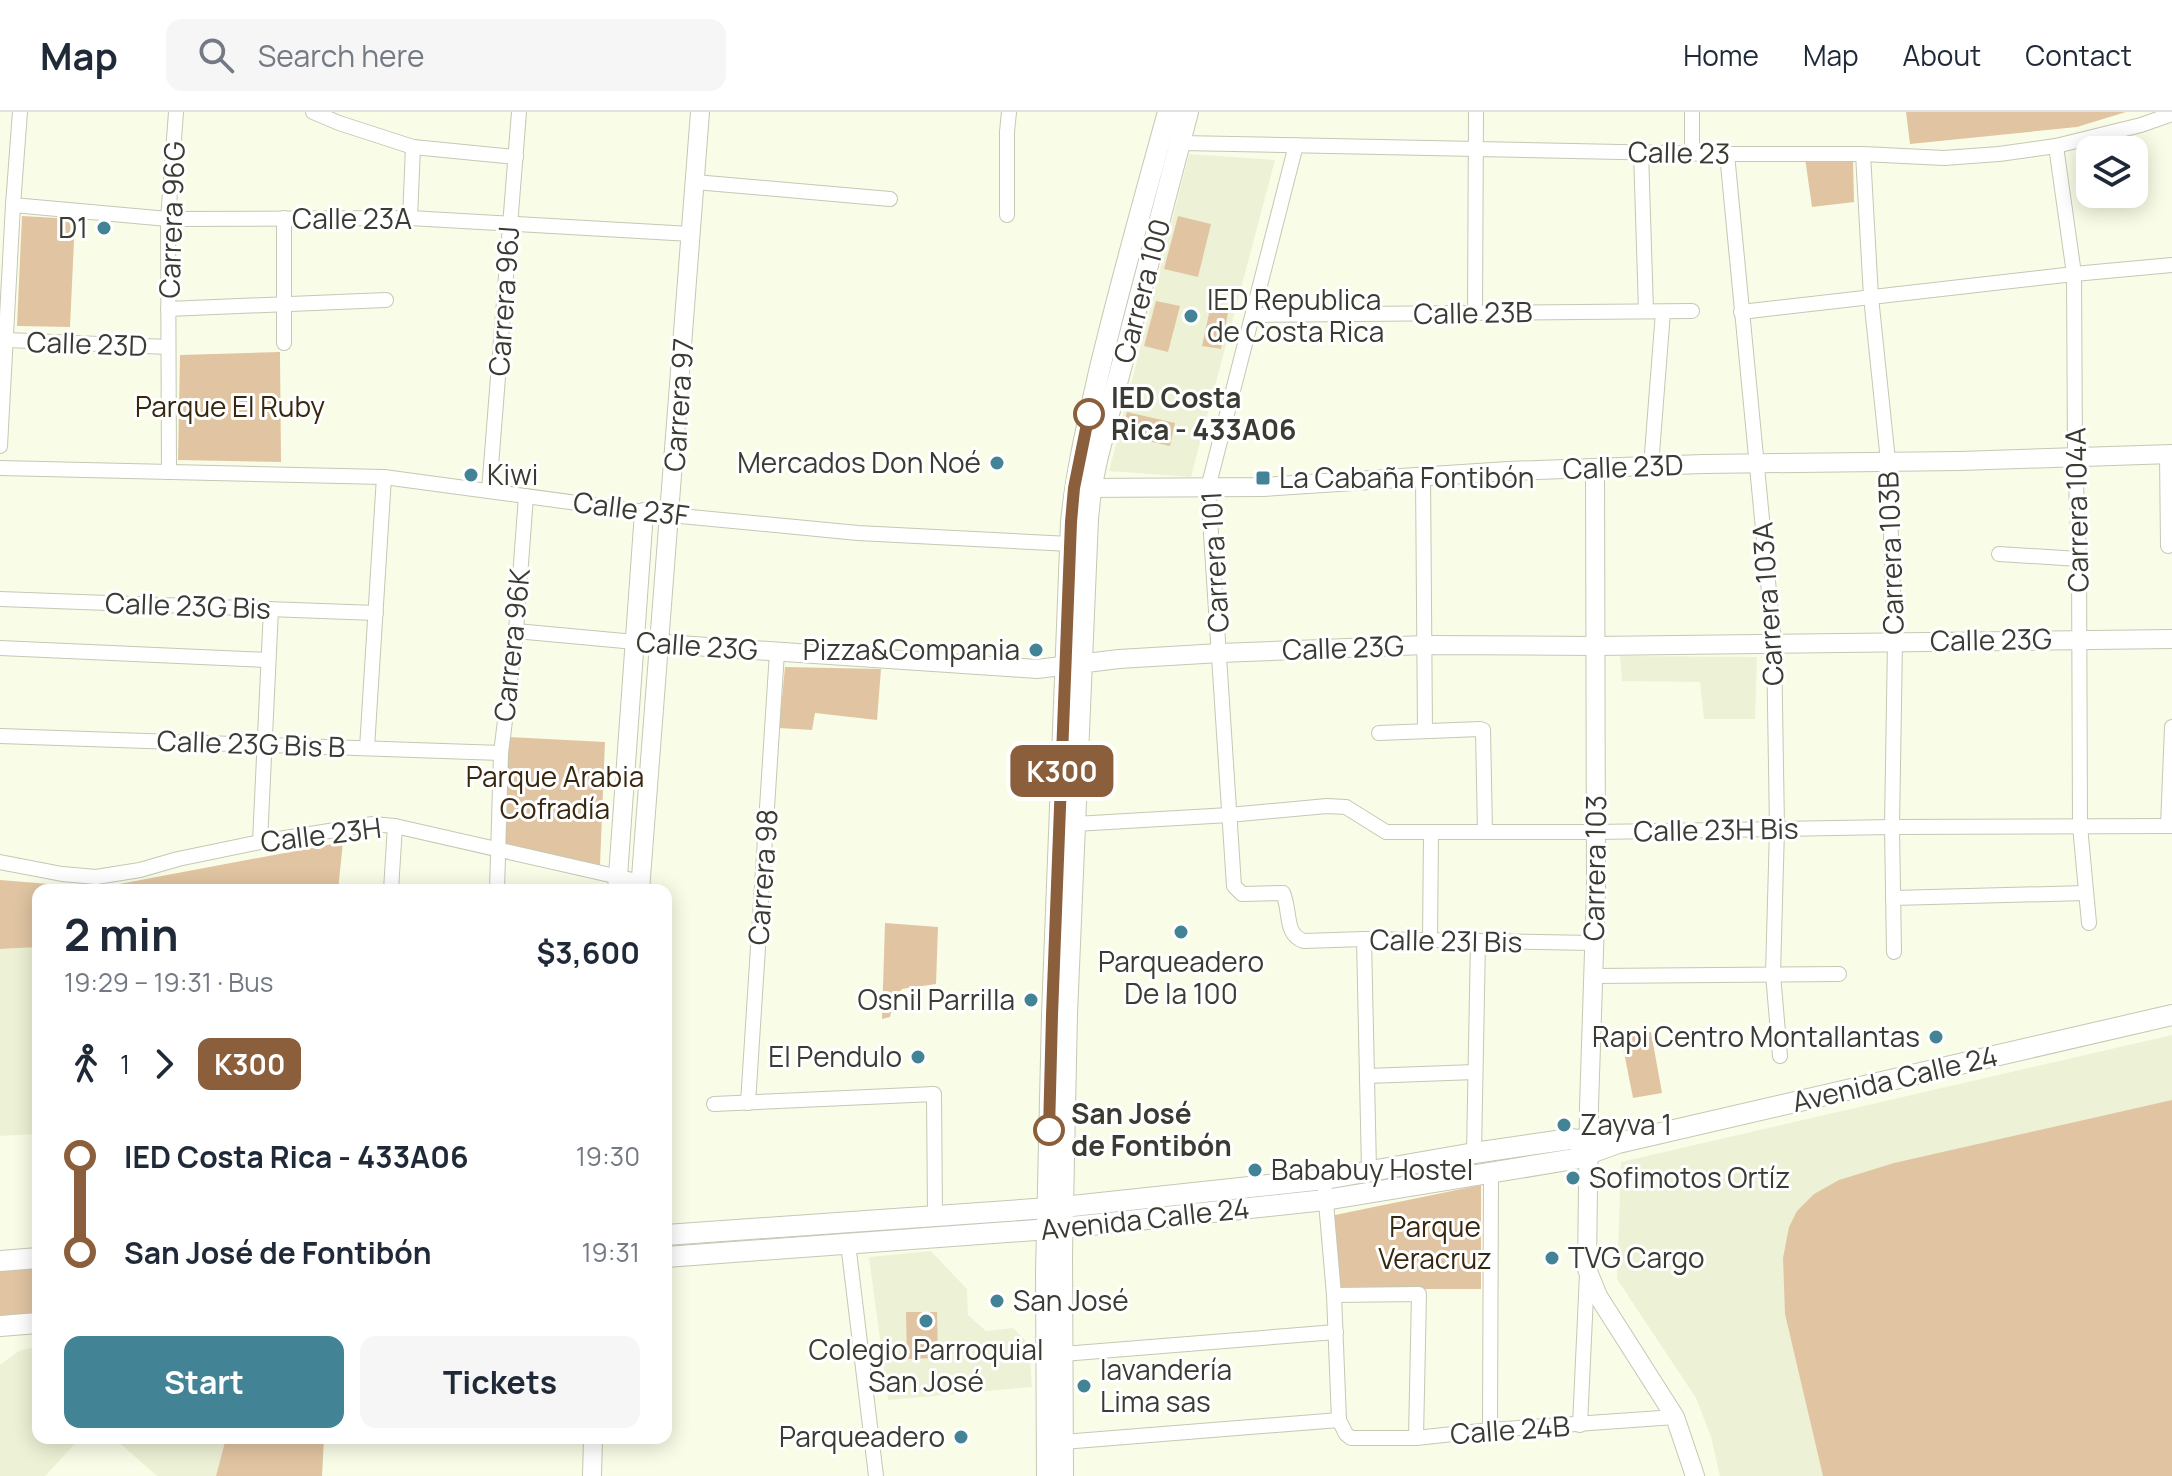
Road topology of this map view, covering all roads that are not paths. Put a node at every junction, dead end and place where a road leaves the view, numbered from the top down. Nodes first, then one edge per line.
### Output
1 (20, 112) edge
2 (176, 112) edge
3 (313, 112) edge
4 (519, 112) edge
5 (700, 112) edge
6 (1009, 112) edge
7 (1168, 112) edge
8 (1188, 112) edge
9 (1476, 112) edge
10 (1692, 112) edge
11 (2172, 114) edge
12 (1181, 143) junction
13 (1296, 145) junction
14 (2056, 146) junction
15 (413, 147) junction
16 (1476, 150) junction
17 (1641, 152) junction
18 (1692, 153) junction
19 (1727, 154) junction
20 (1863, 154) junction
21 (516, 157) junction
22 (695, 182) junction
23 (890, 199) dead end
24 (13, 205) junction
25 (1007, 215) dead end
26 (284, 218) junction
27 (410, 218) junction
28 (168, 219) junction
29 (510, 223) junction
30 (691, 234) junction
31 (2172, 265) edge
32 (2074, 274) junction
33 (1871, 297) junction
34 (386, 300) dead end
35 (282, 303) junction
36 (168, 309) junction
37 (1646, 311) junction
38 (1692, 311) dead end
39 (1475, 312) junction
40 (1663, 312) junction
41 (1741, 312) junction
42 (1253, 315) junction
43 (4, 334) edge
44 (284, 343) dead end
45 (168, 347) junction
46 (0, 446) edge
47 (2170, 454) edge
48 (2075, 456) junction
49 (1888, 461) junction
50 (1756, 463) junction
51 (1651, 466) junction
52 (0, 468) edge
53 (1595, 468) junction
54 (169, 472) junction
55 (1423, 476) junction
56 (384, 477) junction
57 (1083, 488) junction
58 (1208, 488) junction
59 (489, 491) junction
60 (526, 496) junction
61 (644, 512) junction
62 (670, 515) junction
63 (1070, 544) junction
64 (2168, 546) dead end
65 (1999, 554) dead end
66 (2079, 559) junction
67 (0, 599) edge
68 (271, 609) junction
69 (376, 613) junction
70 (516, 631) junction
71 (2078, 639) junction
72 (2172, 639) edge
73 (1895, 641) junction
74 (635, 642) junction
75 (658, 644) junction
76 (1774, 644) junction
77 (1425, 645) junction
78 (1595, 646) junction
79 (0, 648) edge
80 (777, 652) junction
81 (1220, 653) junction
82 (268, 660) junction
83 (1074, 665) junction
84 (2172, 727) edge
85 (1425, 731) junction
86 (1379, 733) dead end
87 (0, 736) edge
88 (264, 745) junction
89 (367, 748) junction
90 (501, 753) junction
91 (1229, 815) junction
92 (1075, 824) junction
93 (395, 826) junction
94 (2080, 826) junction
95 (2170, 826) edge
96 (1892, 827) junction
97 (1777, 828) junction
98 (1431, 832) junction
99 (1485, 832) junction
100 (1596, 832) junction
101 (260, 842) junction
102 (499, 850) junction
103 (0, 862) edge
104 (618, 883) edge
105 (391, 884) edge
106 (497, 884) edge
107 (640, 884) edge
108 (2086, 893) junction
109 (1893, 898) junction
110 (2089, 923) dead end
111 (1364, 939) junction
112 (1298, 940) joint
113 (1430, 941) junction
114 (1478, 941) junction
115 (1594, 943) junction
116 (1894, 952) dead end
117 (1773, 974) junction
118 (1839, 974) dead end
119 (1593, 976) junction
120 (2172, 1015) edge
121 (1780, 1056) dead end
122 (1475, 1072) junction
123 (1367, 1076) junction
124 (748, 1103) junction
125 (714, 1104) dead end
126 (1589, 1147) junction
127 (1474, 1153) junction
128 (1369, 1170) junction
129 (1491, 1171) junction
130 (1325, 1179) junction
131 (1325, 1200) junction
132 (1055, 1207) junction
133 (935, 1215) junction
134 (1055, 1229) junction
135 (672, 1235) edge
136 (848, 1243) junction
137 (672, 1257) edge
138 (32, 1258) edge
139 (0, 1261) edge
140 (1587, 1269) junction
141 (1334, 1295) junction
142 (32, 1323) edge
143 (0, 1326) edge
144 (1336, 1332) junction
145 (1063, 1354) junction
146 (1675, 1417) junction
147 (1580, 1425) junction
148 (1343, 1427) junction
149 (1490, 1430) junction
150 (1416, 1438) junction
151 (1063, 1442) junction
152 (593, 1444) edge
153 (592, 1476) edge
154 (876, 1476) edge
155 (1047, 1476) edge
156 (1063, 1476) edge
157 (1695, 1476) edge

1 - 24 street
2 - 28 street, Carrera 96G
3 - 15 street
4 - 21 street, Carrera 96J
5 - 22 street, Carrera 97
6 - 25 street
7 - 57 main road, Carrera 100
8 - 12 main road, Carrera 100
9 - 16 street
10 - 18 street
11 - 14 street, Calle 23
12 - 13 street, Calle 23
12 - 57 main road, Carrera 100
13 - 16 street, Calle 23
13 - 42 street, Carrera 101
14 - 20 street, Calle 23
14 - 32 street, Carrera 104A
15 - 21 street
15 - 27 street
16 - 17 street, Calle 23
16 - 39 street
17 - 18 street, Calle 23
17 - 37 street
18 - 19 street, Calle 23
19 - 20 street, Calle 23
19 - 41 street, Carrera 103A
20 - 33 street, Carrera 103B
21 - 29 street, Carrera 96J
22 - 23 street
22 - 30 street, Carrera 97
24 - 28 street, Calle 23A
24 - 43 street
26 - 27 street, Calle 23A
26 - 28 street, Calle 23A
26 - 35 street
27 - 29 street, Calle 23A
28 - 36 street, Carrera 96G
29 - 30 street, Calle 23A
29 - 59 street, Carrera 96J
30 - 62 street, Carrera 97
31 - 32 street
32 - 33 street
32 - 48 street, Carrera 104A
33 - 41 street
33 - 49 street, Carrera 103B
34 - 35 street
35 - 36 street
35 - 44 street
36 - 45 street, Carrera 96G
37 - 39 street, Calle 23B
37 - 40 street, Calle 23B
38 - 40 street, Calle 23B
39 - 42 street, Calle 23B
40 - 51 street
41 - 50 street, Carrera 103A
42 - 58 street, Carrera 101
43 - 45 street, Calle 23D
43 - 46 street
45 - 54 street, Carrera 96G
47 - 48 street, Calle 23D
47 - 64 street
48 - 49 street, Calle 23D
48 - 66 street, Carrera 104A
49 - 50 street, Calle 23D
49 - 73 street, Carrera 103B
50 - 51 street, Calle 23D
50 - 76 street, Carrera 103A
51 - 53 street, Calle 23D
52 - 54 street, Calle 23F
53 - 55 street, Calle 23D
53 - 78 street, Carrera 103
54 - 56 street, Calle 23F
55 - 58 street, Calle 23D
55 - 77 street
56 - 59 street, Calle 23F
56 - 69 street
57 - 58 street, Calle 23D
57 - 63 main road, Carrera 100
57 - 83 main road, Carrera 100
58 - 81 street, Carrera 101
59 - 60 street, Calle 23F
60 - 61 street, Calle 23F
60 - 70 street, Carrera 96K
61 - 62 street, Calle 23F
61 - 74 street
62 - 63 street, Calle 23F
62 - 75 street, Carrera 97
63 - 83 main road, Carrera 100
65 - 66 street
66 - 71 street, Carrera 104A
67 - 68 street, Calle 23G Bis
68 - 69 street, Calle 23G Bis
68 - 82 street
69 - 89 street
70 - 74 street, Calle 23G
70 - 90 street, Carrera 96K
71 - 72 street, Calle 23G
71 - 73 street, Calle 23G
71 - 94 street, Carrera 104A
73 - 76 street, Calle 23G
73 - 96 street, Carrera 103B
74 - 75 street, Calle 23G
74 - 104 street
75 - 80 street, Calle 23G
75 - 107 street, Carrera 97
76 - 78 street, Calle 23G
76 - 97 street, Carrera 103A
77 - 78 street, Calle 23G
77 - 81 street, Calle 23G
77 - 85 street
78 - 100 street, Carrera 103
79 - 82 street
80 - 83 street, Calle 23G
80 - 124 street, Carrera 98
81 - 83 street, Calle 23G
81 - 91 street, Carrera 101
82 - 88 street
83 - 92 main road, Carrera 100
83 - 132 main road, Carrera 100
84 - 95 street
85 - 86 street
85 - 99 street
87 - 88 street, Calle 23G Bis B
88 - 89 street, Calle 23G Bis B
88 - 101 street
89 - 90 street, Calle 23G Bis B
90 - 102 street, Carrera 96K
91 - 92 street, Calle 23H Bis
91 - 98 street, Calle 23H Bis
91 - 112 street, Carrera 101
92 - 132 main road, Carrera 100
93 - 101 street, Calle 23H
93 - 102 street, Calle 23H
93 - 105 street
94 - 95 street, Calle 23H Bis
94 - 96 street, Calle 23H Bis
94 - 108 street, Carrera 104A
96 - 97 street, Calle 23H Bis
96 - 109 street, Carrera 103B
97 - 100 street, Calle 23H Bis
97 - 117 street, Carrera 103A
98 - 99 street, Calle 23H Bis
98 - 113 street
99 - 100 street, Calle 23H Bis
100 - 115 street, Carrera 103
101 - 103 street, Calle 23H
102 - 104 street, Calle 23H
102 - 106 street, Carrera 96K
108 - 109 street
108 - 110 street, Carrera 104A
109 - 116 street, Carrera 103B
111 - 112 street, Calle 23I Bis
111 - 113 street, Calle 23I Bis
111 - 123 street
113 - 114 street, Calle 23I Bis
114 - 115 street, Calle 23I Bis
114 - 122 street
115 - 119 street, Carrera 103
117 - 118 street
117 - 119 street
117 - 121 street, Carrera 103A
119 - 126 street, Carrera 103
120 - 126 main road, Avenida Calle 24
122 - 123 street
122 - 127 street
123 - 128 street
124 - 125 street
124 - 133 street
126 - 127 main road, Avenida Calle 24
126 - 129 main road, Avenida Calle 24
126 - 140 street, Carrera 103
127 - 128 main road, Avenida Calle 24
128 - 130 main road, Avenida Calle 24
129 - 131 main road, Avenida Calle 24
129 - 149 street
130 - 131 street
130 - 132 main road, Avenida Calle 24
131 - 134 main road, Avenida Calle 24
131 - 141 street
132 - 133 main road, Avenida Calle 24
132 - 134 main road, Carrera 100
133 - 135 main road, Avenida Calle 24
134 - 136 main road, Avenida Calle 24
134 - 145 main road, Carrera 100
134 - 155 main road, Carrera 100
136 - 137 main road, Avenida Calle 24
136 - 154 street
138 - 139 main road
140 - 146 street, Carrera 103
140 - 147 street, Carrera 103
141 - 144 street
141 - 150 street
142 - 143 main road
144 - 145 street
144 - 148 street
145 - 151 main road, Carrera 100
146 - 147 street, Calle 24B
146 - 157 street, Carrera 103
147 - 149 street, Calle 24B
148 - 150 street, Calle 24B
148 - 151 street, Calle 24B
149 - 150 street, Calle 24B
151 - 156 main road, Carrera 100
152 - 153 street

